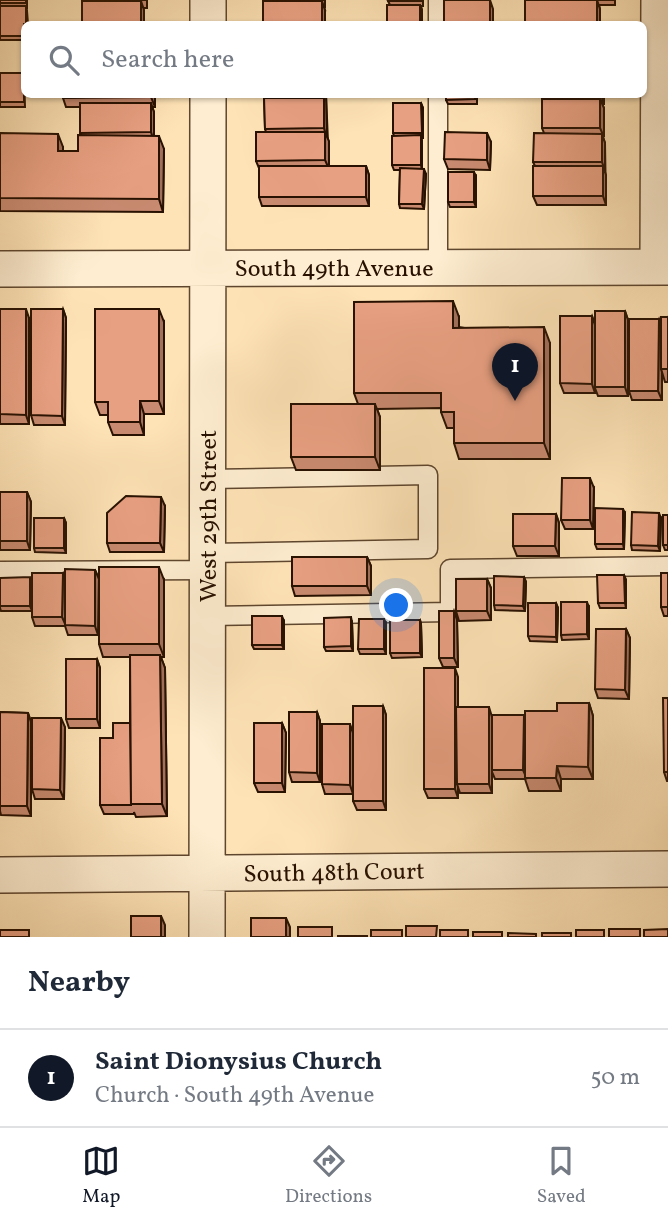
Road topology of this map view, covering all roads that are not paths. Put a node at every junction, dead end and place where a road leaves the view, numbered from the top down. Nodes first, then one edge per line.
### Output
1 (208, 0) edge
2 (438, 0) edge
3 (659, 0) edge
4 (208, 21) edge
5 (438, 21) edge
6 (208, 98) edge
7 (438, 98) edge
8 (438, 267) junction
9 (663, 267) edge
10 (208, 268) junction
11 (0, 269) edge
12 (208, 479) junction
13 (207, 562) junction
14 (668, 566) edge
15 (0, 571) edge
16 (208, 615) junction
17 (668, 869) edge
18 (0, 874) edge
19 (208, 874) junction
20 (207, 937) edge

1 - 4 street
2 - 5 lane
3 - 9 street
6 - 10 street, West 29th Street
7 - 8 lane
8 - 9 street, South 49th Avenue
8 - 10 street, South 49th Avenue
10 - 11 street, South 49th Avenue
10 - 12 street, West 29th Street
12 - 13 street, West 29th Street
12 - 13 lane
13 - 15 lane
13 - 16 street, West 29th Street
14 - 16 lane
16 - 19 street, West 29th Street
17 - 19 street, South 48th Court
18 - 19 street, South 48th Court
19 - 20 street, West 29th Street

